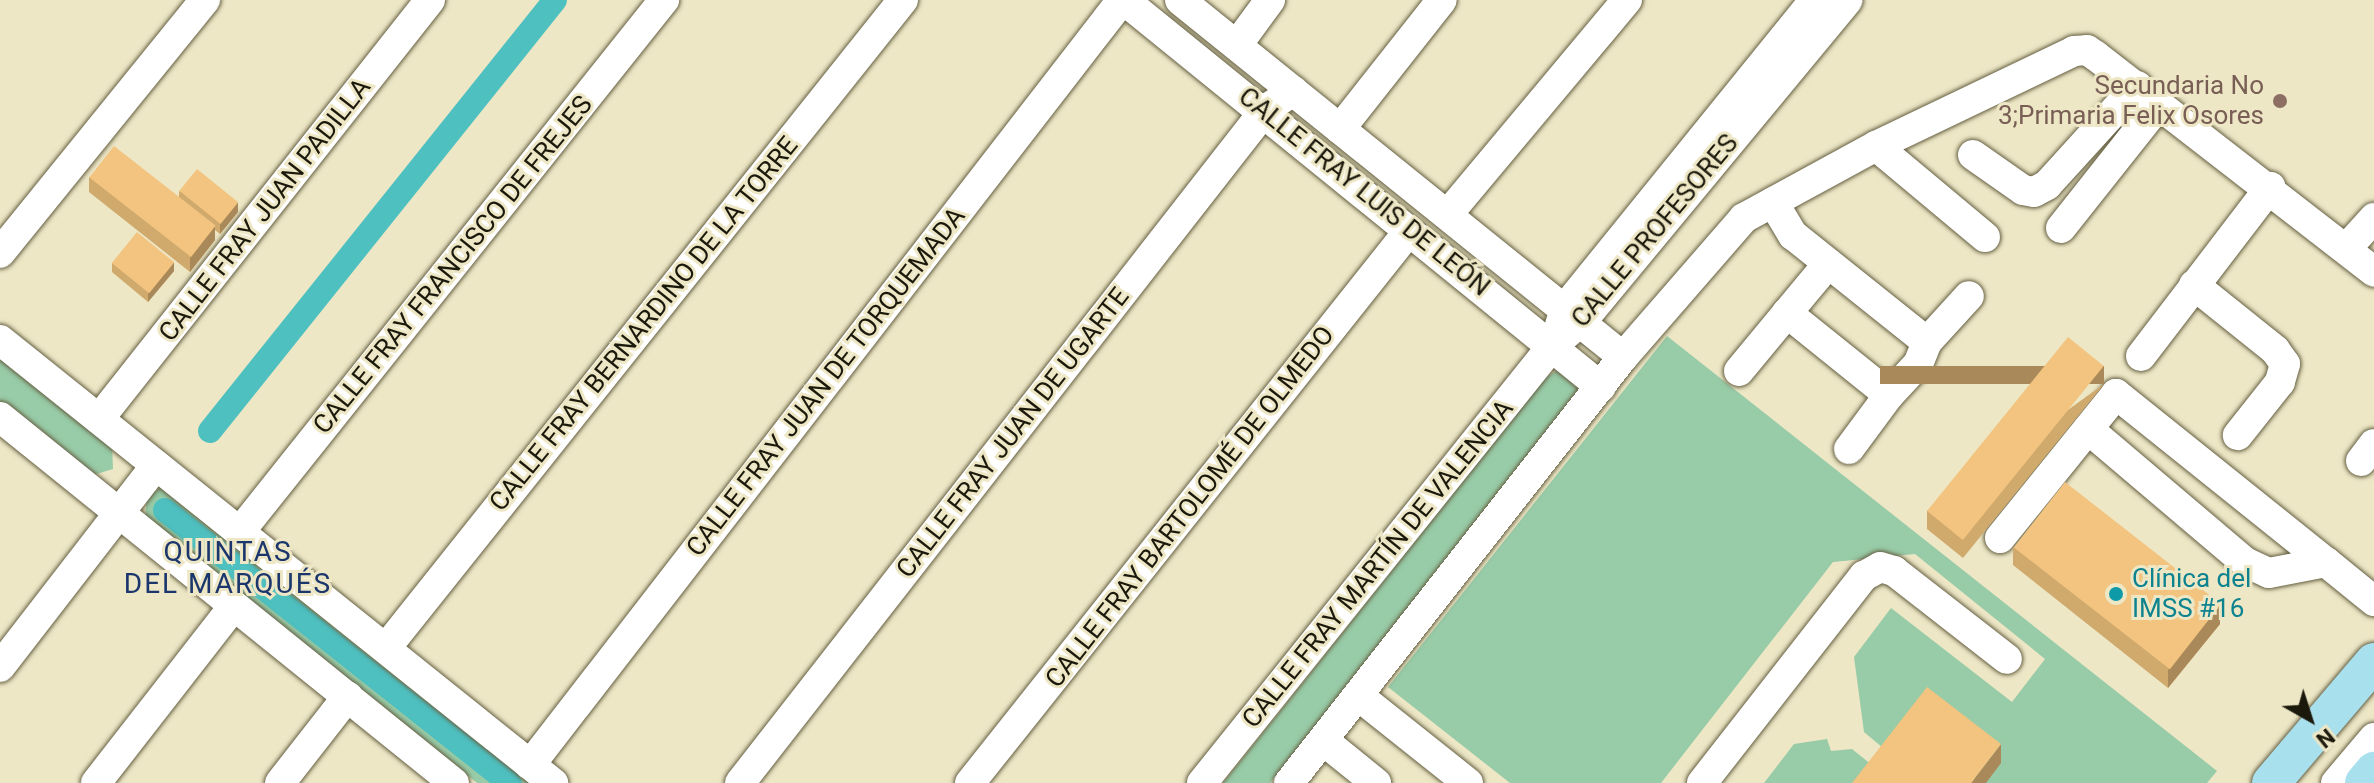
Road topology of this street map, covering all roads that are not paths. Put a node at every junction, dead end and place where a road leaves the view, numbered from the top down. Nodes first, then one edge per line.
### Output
1 (205, 0) edge
2 (430, 0) edge
3 (664, 0) edge
4 (903, 0) edge
5 (1123, 0) edge
6 (1180, 0) edge
7 (1270, 0) edge
8 (1442, 0) edge
9 (1627, 0) edge
10 (1815, 0) edge
11 (1848, 0) edge
12 (1237, 45) junction
13 (1293, 91) junction
14 (2148, 95) junction
15 (1265, 110) junction
16 (1340, 129) junction
17 (1876, 146) junction
18 (1973, 155) dead end
19 (2270, 187) junction
20 (1773, 202) junction
21 (1448, 214) junction
22 (2374, 218) edge
23 (2061, 228) dead end
24 (1409, 231) junction
25 (1985, 237) dead end
26 (2346, 249) junction
27 (0, 253) edge
28 (1827, 265) junction
29 (2374, 272) edge
30 (2194, 285) junction
31 (1969, 296) dead end
32 (1787, 313) junction
33 (1575, 314) junction
34 (0, 340) edge
35 (1927, 342) junction
36 (1553, 345) junction
37 (2141, 356) dead end
38 (1623, 357) junction
39 (1739, 371) dead end
40 (1601, 387) junction
41 (1889, 395) junction
42 (99, 419) junction
43 (3, 426) edge
44 (2088, 429) junction
45 (2238, 435) dead end
46 (1849, 449) dead end
47 (156, 465) junction
48 (120, 516) junction
49 (242, 529) junction
50 (2000, 538) dead end
51 (2326, 562) junction
52 (2374, 601) edge
53 (234, 606) junction
54 (386, 648) junction
55 (2007, 659) dead end
56 (2374, 662) edge
57 (0, 667) edge
58 (2374, 689) edge
59 (348, 696) junction
60 (1360, 697) junction
61 (2374, 738) edge
62 (1319, 747) junction
63 (2374, 771) edge
64 (541, 774) edge
65 (96, 783) edge
66 (280, 783) edge
67 (454, 783) edge
68 (740, 783) edge
69 (970, 783) edge
70 (1202, 783) edge
71 (1289, 783) edge
72 (1376, 783) edge
73 (1468, 783) edge
74 (1702, 783) edge
75 (2271, 783) edge
76 (2296, 783) edge
77 (2336, 783) edge
78 (2364, 783) edge

1 - 27 street
2 - 42 street, CALLE FRAY JUAN PADILLA
3 - 49 street, CALLE FRAY FRANCISCO DE FREJES
4 - 54 street, CALLE FRAY BERNARDINO DE LA TORRE
5 - 15 street, CALLE FRAY LUIS DE LEÓN
5 - 64 street, CALLE FRAY JUAN DE TORQUEMADA
6 - 12 street, CALLE FRAY LUIS DE LEÓN
7 - 12 street
8 - 16 street
9 - 21 street
10 - 33 street, CALLE PROFESORES
11 - 33 street, CALLE PROFESORES
12 - 13 street, CALLE FRAY LUIS DE LEÓN
13 - 15 street, CALLE FRAY JUAN DE UGARTE
13 - 16 street, CALLE FRAY LUIS DE LEÓN
14 - 17 street
14 - 18 street
14 - 19 street
14 - 23 street
15 - 24 street, CALLE FRAY LUIS DE LEÓN
15 - 68 street, CALLE FRAY JUAN DE UGARTE
16 - 21 street, CALLE FRAY LUIS DE LEÓN
17 - 20 street
17 - 25 street
19 - 26 street
19 - 30 street
20 - 28 street
20 - 38 street
21 - 33 street, CALLE FRAY LUIS DE LEÓN
22 - 26 street
24 - 36 street, CALLE FRAY LUIS DE LEÓN
24 - 69 street, CALLE FRAY BARTOLOMÉ DE OLMEDO
26 - 29 street
28 - 32 street
28 - 35 street
30 - 37 street
30 - 45 street
31 - 35 street
32 - 39 street
32 - 41 street
33 - 36 street, CALLE PROFESORES
33 - 38 street, CALLE FRAY LUIS DE LEÓN
34 - 42 street
35 - 41 street
36 - 40 street, CALLE FRAY LUIS DE LEÓN
36 - 70 street, CALLE FRAY MARTÍN DE VALENCIA
38 - 40 street
40 - 60 street
41 - 46 street
42 - 47 street
43 - 48 street
44 - 50 street
44 - 51 street
44 - 51 street
47 - 48 street
47 - 49 street
48 - 53 street
48 - 57 street
49 - 54 street
51 - 52 street
53 - 59 street
53 - 65 street
54 - 64 street
55 - 74 street
56 - 75 main road
58 - 76 street
59 - 66 street
59 - 67 street
60 - 62 street
60 - 73 street
61 - 77 street
62 - 71 street
62 - 72 street
63 - 78 main road

